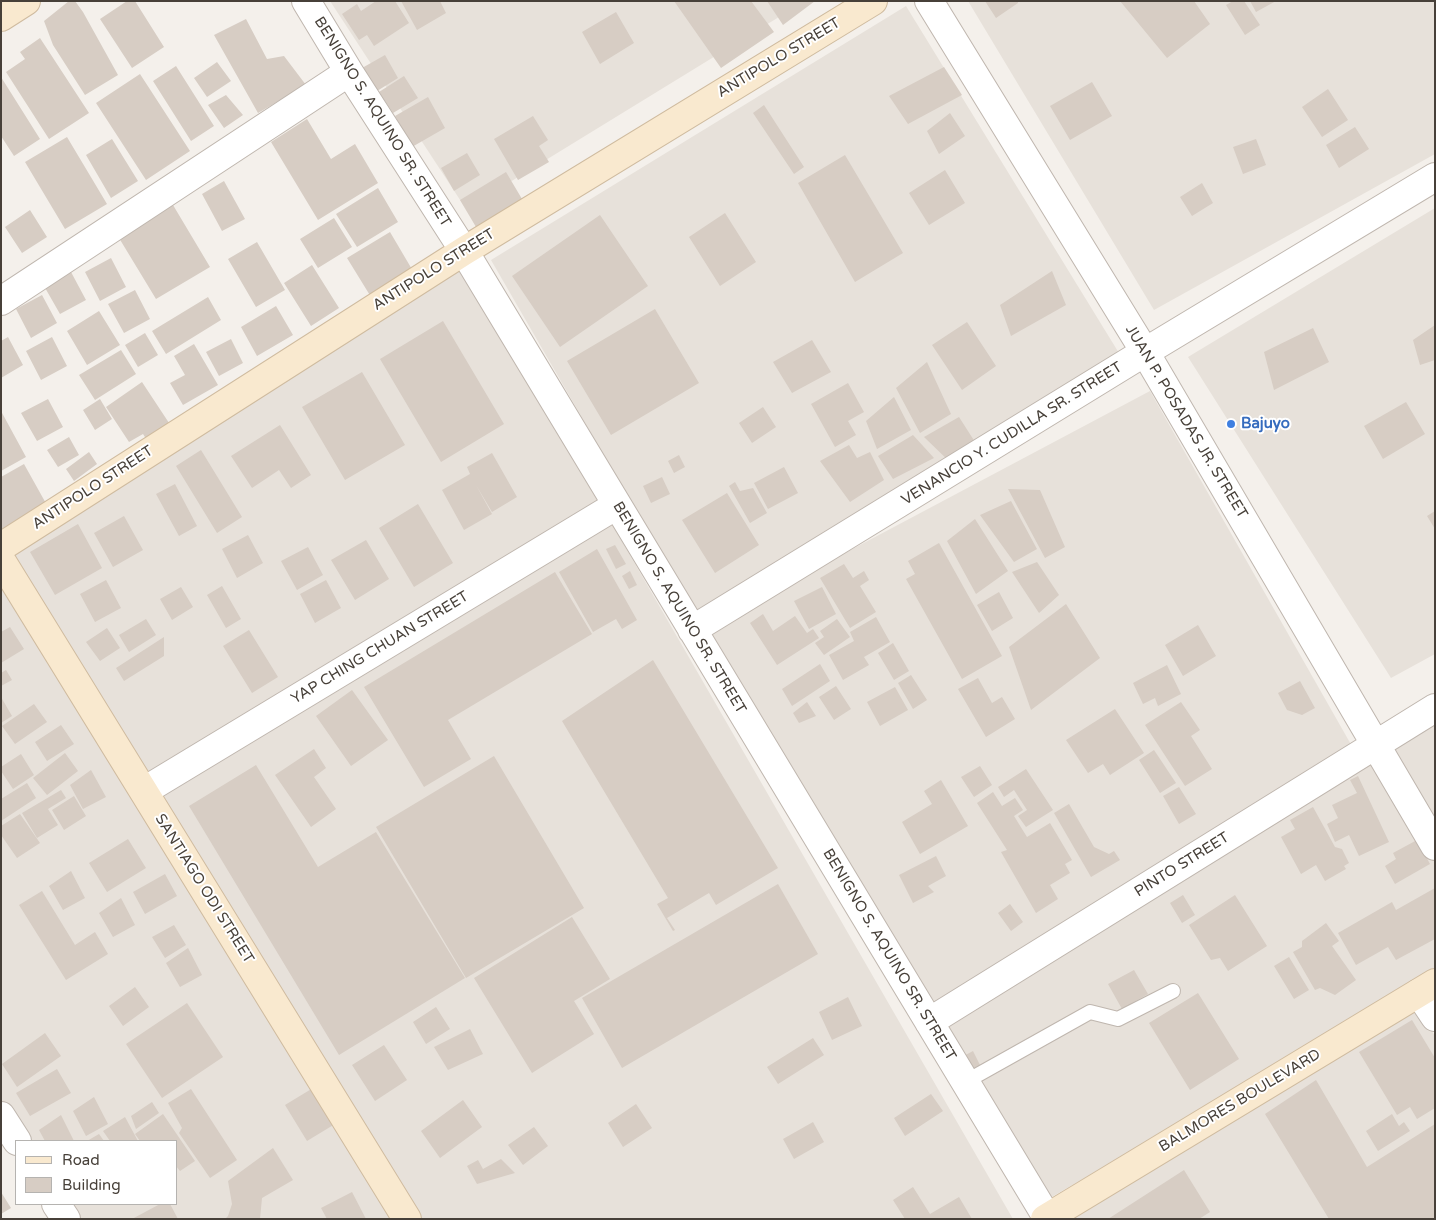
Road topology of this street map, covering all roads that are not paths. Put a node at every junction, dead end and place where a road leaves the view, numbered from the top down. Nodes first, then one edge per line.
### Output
1 (26, 1) edge
2 (306, 1) edge
3 (872, 1) edge
4 (929, 1) edge
5 (1, 17) edge
6 (349, 72) junction
7 (1435, 177) edge
8 (464, 251) junction
9 (1, 301) edge
10 (1145, 352) junction
11 (617, 505) junction
12 (1, 547) edge
13 (1, 560) edge
14 (692, 630) junction
15 (1435, 708) edge
16 (1375, 744) junction
17 (144, 791) junction
18 (1435, 846) edge
19 (1427, 988) edge
20 (1174, 991) dead end
21 (1435, 1017) edge
22 (929, 1022) junction
23 (965, 1082) junction
24 (1, 1116) edge
25 (16, 1140) edge
26 (57, 1205) edge
27 (1047, 1218) edge
28 (66, 1219) edge
29 (408, 1219) edge

1 - 5 street
2 - 6 street, BENIGNO S. AQUINO SR. STREET
3 - 8 street, ANTIPOLO STREET
4 - 10 street, JUAN P. POSADAS JR. STREET
6 - 8 street, BENIGNO S. AQUINO SR. STREET
6 - 9 street
7 - 10 street, VENANCIO Y. CUDILLA SR. STREET
8 - 11 street, BENIGNO S. AQUINO SR. STREET
8 - 12 street, ANTIPOLO STREET
10 - 14 street, VENANCIO Y. CUDILLA SR. STREET
10 - 16 street, JUAN P. POSADAS JR. STREET
11 - 14 street, BENIGNO S. AQUINO SR. STREET
11 - 17 street, YAP CHING CHUAN STREET
13 - 17 street, SANTIAGO ODI STREET
14 - 22 street, BENIGNO S. AQUINO SR. STREET
15 - 16 street, PINTO STREET
16 - 18 street, JUAN P. POSADAS JR. STREET
16 - 22 street, PINTO STREET
17 - 29 street, SANTIAGO ODI STREET
19 - 21 street
19 - 27 street, BALMORES BOULEVARD
20 - 23 lane
22 - 23 street, BENIGNO S. AQUINO SR. STREET
23 - 27 street, BENIGNO S. AQUINO SR. STREET
24 - 25 street
26 - 28 street

